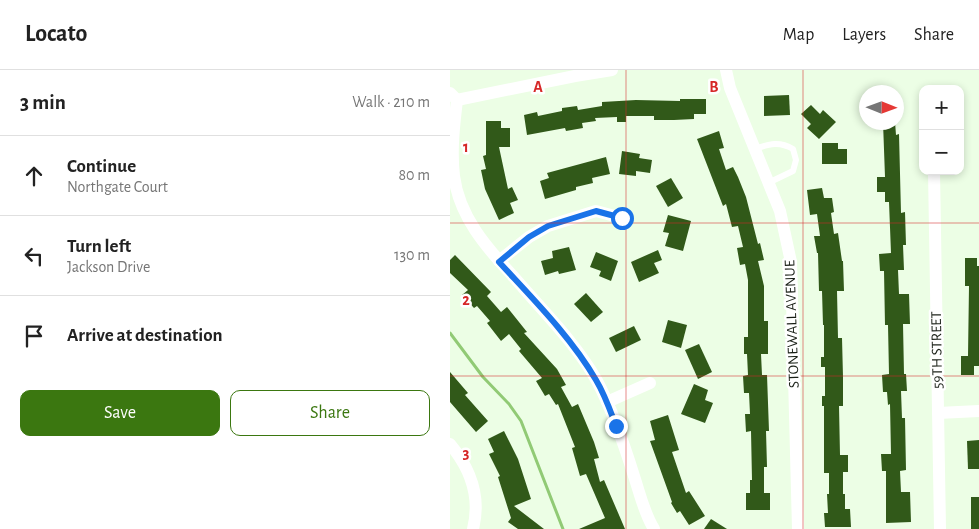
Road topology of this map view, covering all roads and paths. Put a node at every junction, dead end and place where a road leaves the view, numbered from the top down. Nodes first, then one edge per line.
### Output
1 (612, 70) edge
2 (725, 70) edge
3 (454, 97) edge
4 (754, 148) junction
5 (934, 175) edge
6 (768, 183) junction
7 (622, 218) dead end
8 (499, 262) junction
9 (650, 384) dead end
10 (607, 402) junction
11 (979, 411) edge
12 (938, 413) junction
13 (450, 444) edge
14 (473, 529) edge
15 (654, 529) edge
16 (798, 529) edge
17 (940, 529) edge

1 - 3 street
2 - 4 street, STONEWALL AVENUE
3 - 8 street
4 - 6 street, STONEWALL AVENUE
4 - 6 lane
5 - 12 street, 59TH STREET
6 - 16 street, STONEWALL AVENUE
7 - 8 street
8 - 10 street
9 - 10 street
10 - 15 street
11 - 12 street
12 - 17 street, 59TH STREET
13 - 14 street

